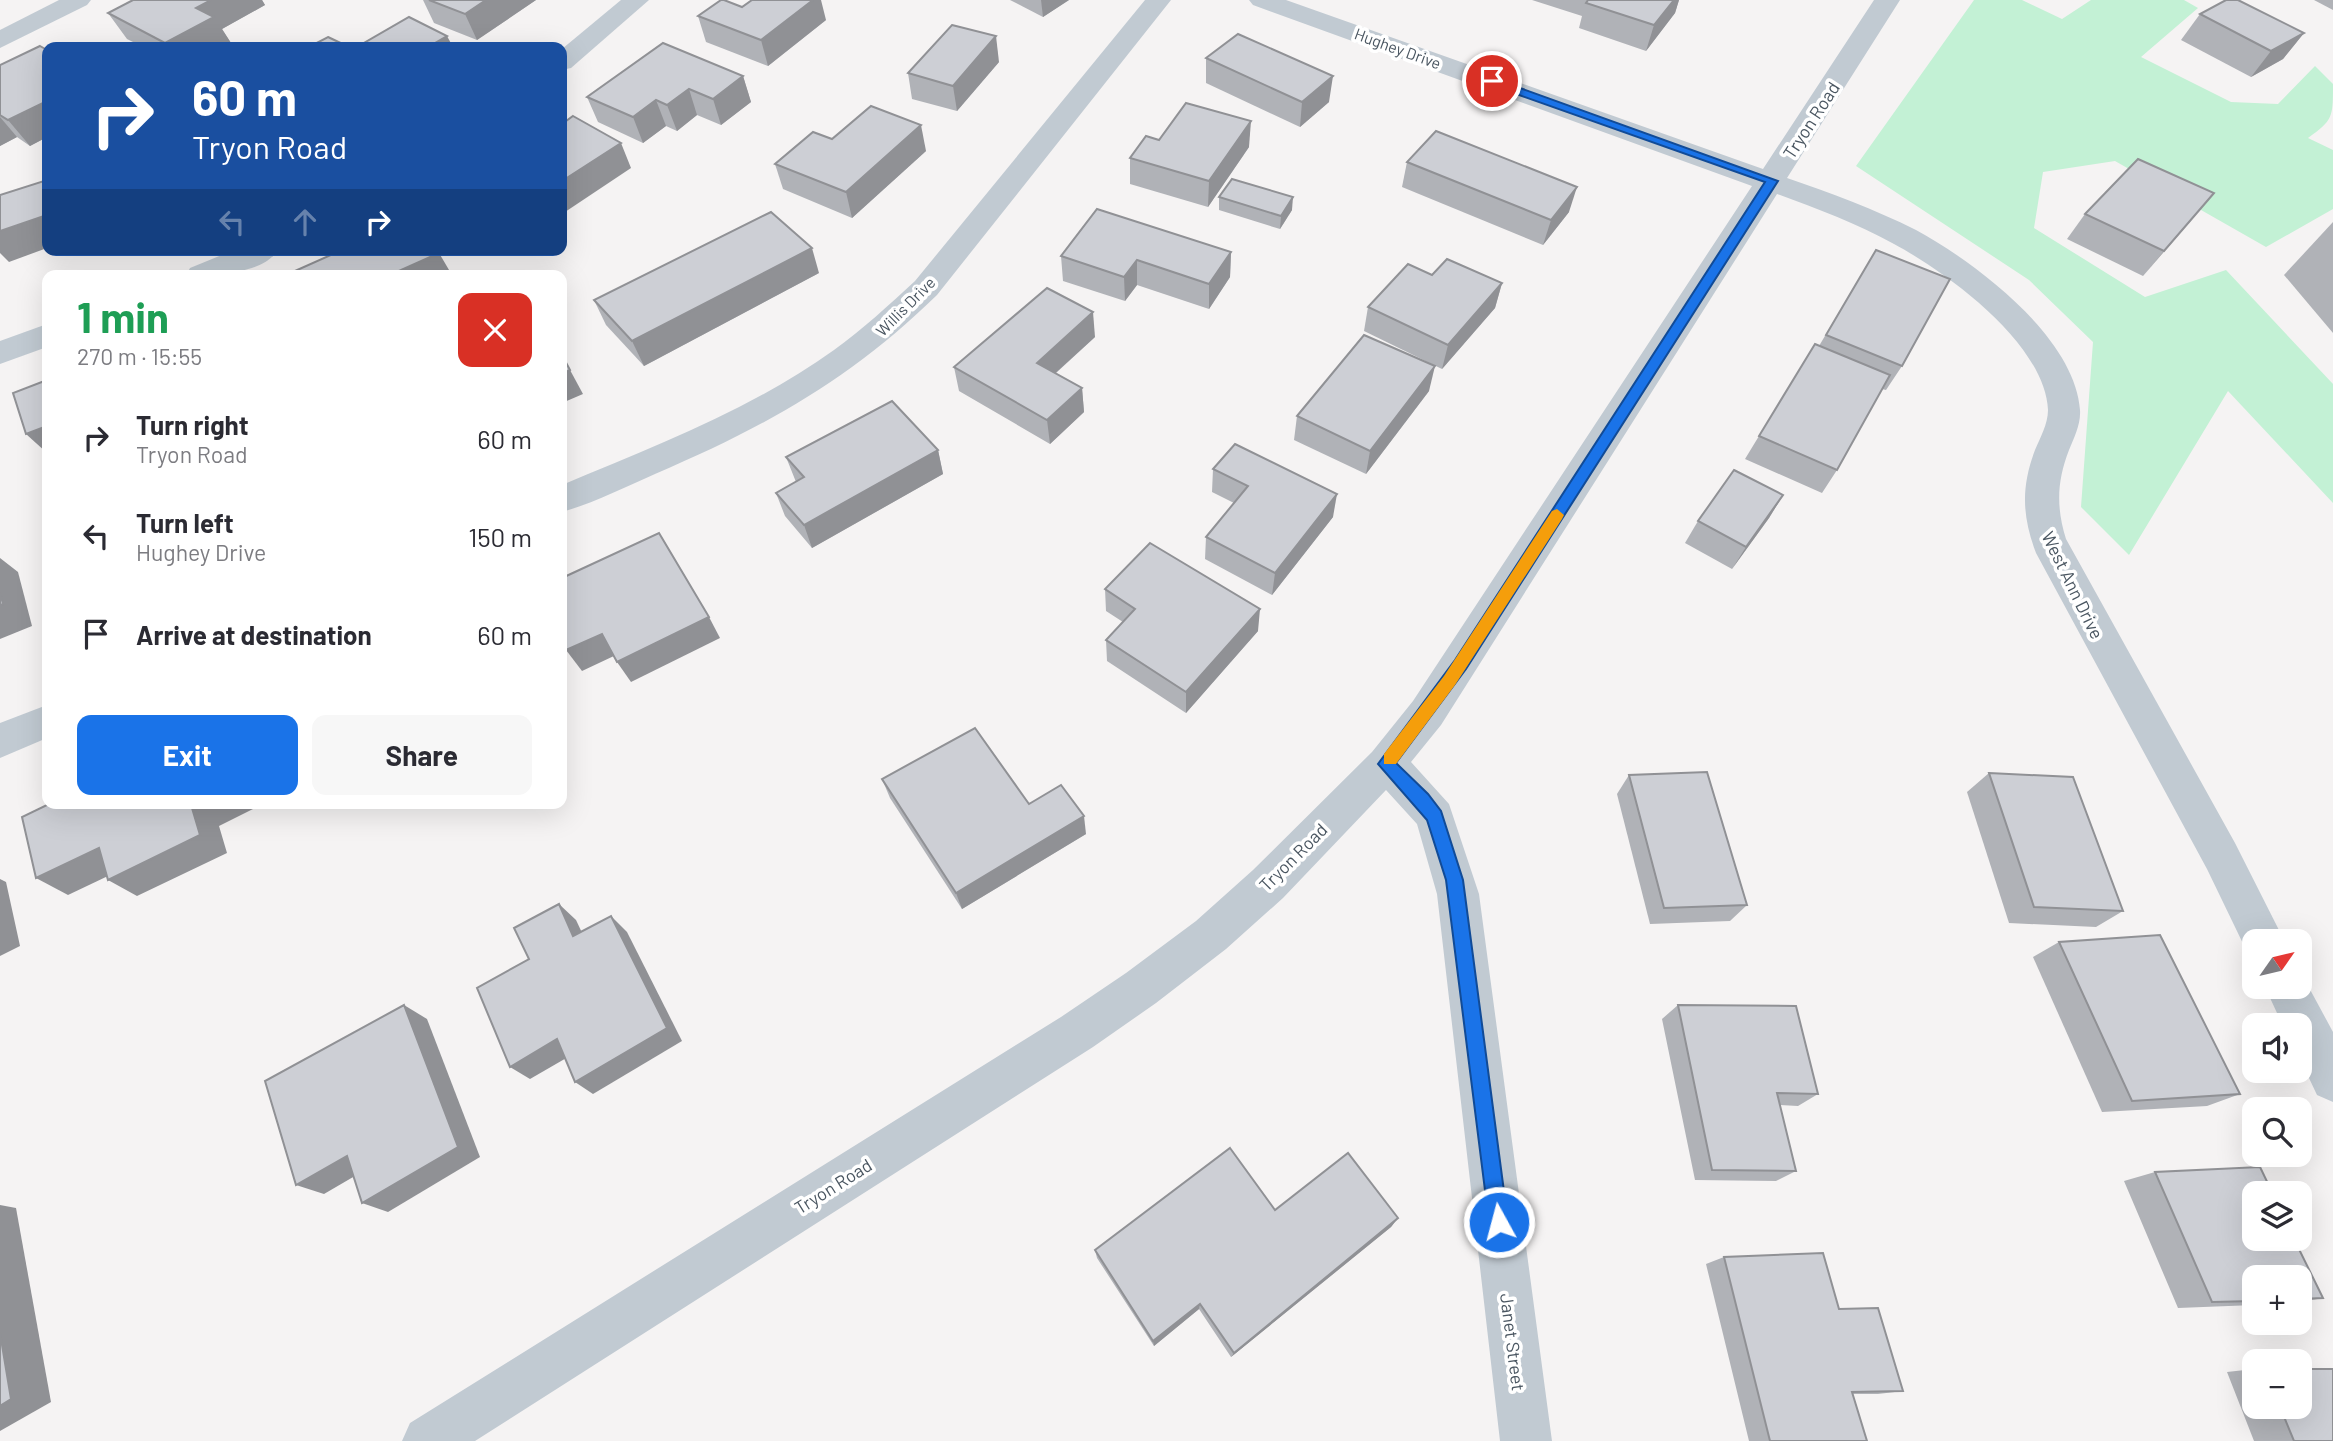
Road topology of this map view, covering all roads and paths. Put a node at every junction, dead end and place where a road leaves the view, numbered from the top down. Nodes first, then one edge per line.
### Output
1 (78, 0) edge
2 (636, 0) edge
3 (1158, 0) edge
4 (1262, 0) edge
5 (1887, 0) edge
6 (0, 40) edge
7 (567, 58) edge
8 (1772, 181) junction
9 (248, 256) edge
10 (213, 270) edge
11 (42, 337) edge
12 (0, 353) edge
13 (567, 497) edge
14 (42, 722) edge
15 (0, 741) edge
16 (1386, 764) junction
17 (2258, 929) edge
18 (2293, 999) edge
19 (2333, 1079) edge
20 (428, 1441) edge
21 (1526, 1441) edge

1 - 6 street
2 - 7 street
3 - 13 street, Willis Drive
4 - 8 street, Hughey Drive
5 - 8 street, Tryon Road
8 - 16 street, Tryon Road
8 - 17 street, West Ann Drive
9 - 10 street
11 - 12 street
14 - 15 street
16 - 20 street, Tryon Road
16 - 21 street, Janet Street
18 - 19 street

